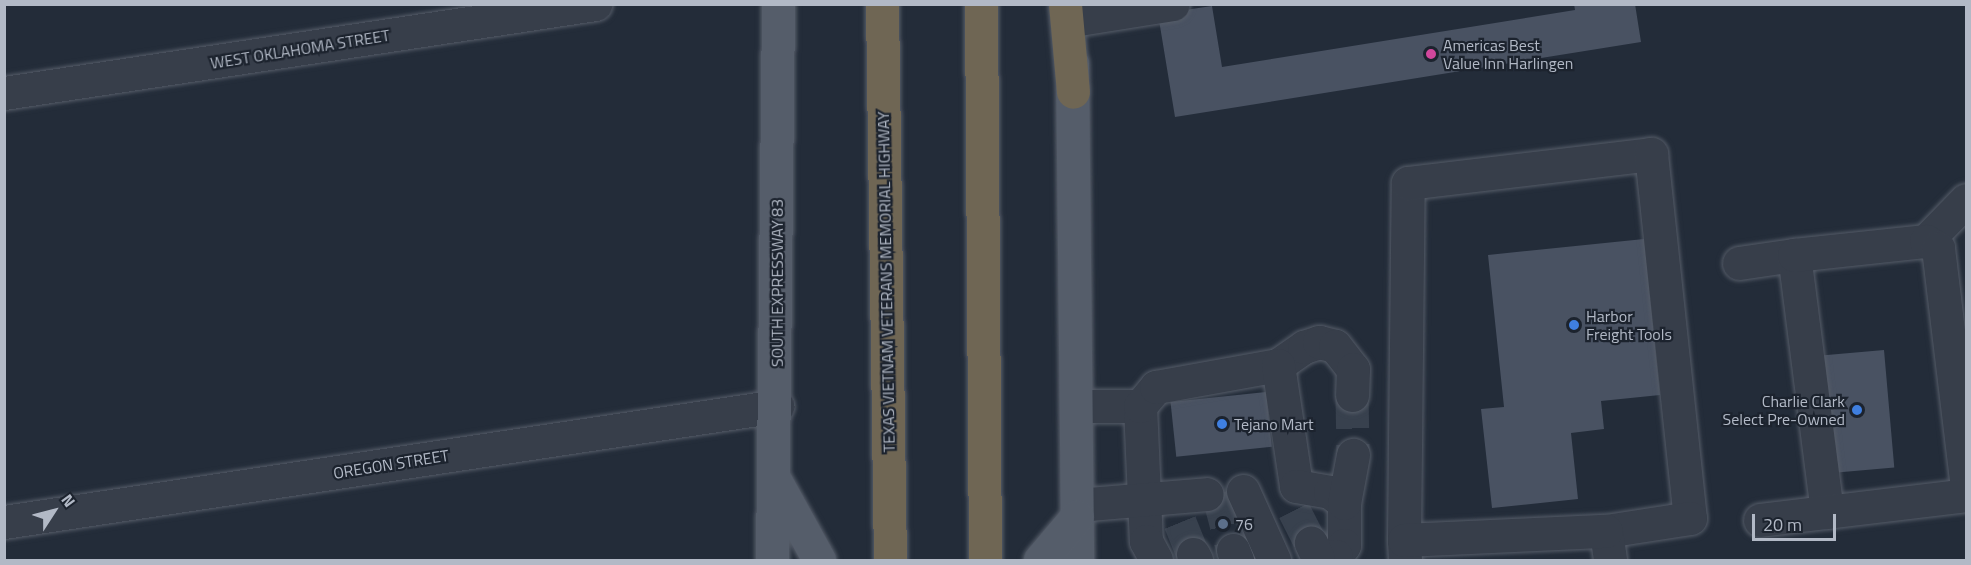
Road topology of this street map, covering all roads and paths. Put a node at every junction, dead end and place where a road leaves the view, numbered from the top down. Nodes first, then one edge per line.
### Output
1 (595, 4) edge
2 (778, 4) edge
3 (882, 4) edge
4 (981, 4) edge
5 (1173, 4) edge
6 (1070, 10) edge
7 (4, 93) edge
8 (1072, 93) joint
9 (1966, 200) edge
10 (1926, 241) junction
11 (1794, 255) junction
12 (1739, 263) dead end
13 (1278, 365) junction
14 (1352, 394) tunnel mouth
15 (1076, 405) junction
16 (777, 406) junction
17 (1140, 406) junction
18 (1353, 455) tunnel mouth
19 (1966, 479) edge
20 (775, 480) junction
21 (1227, 492) junction
22 (1291, 494) junction
23 (1966, 495) edge
24 (1344, 503) junction
25 (1165, 506) junction
26 (1077, 510) junction
27 (1827, 512) junction
28 (1760, 520) dead end
29 (4, 522) edge
30 (1608, 546) edge
31 (1405, 550) edge
32 (1483, 550) edge
33 (1312, 556) edge
34 (890, 558) edge
35 (985, 558) edge
36 (772, 561) edge
37 (819, 561) edge
38 (1040, 561) edge
39 (1077, 561) edge
40 (1156, 561) edge
41 (1274, 561) edge

1 - 7 street, WEST OKLAHOMA STREET
2 - 16 main road, SOUTH EXPRESSWAY 83
3 - 34 highway, TEXAS VIETNAM VETERANS MEMORIAL HIGHWAY
4 - 35 highway
5 - 6 street
6 - 8 highway
8 - 15 main road
9 - 10 street
10 - 11 street
10 - 19 street
11 - 12 street
11 - 27 street
13 - 14 street
13 - 17 street
13 - 22 street
15 - 17 street
15 - 26 main road
16 - 20 main road, SOUTH EXPRESSWAY 83
16 - 29 street, OREGON STREET
17 - 25 street
18 - 24 street
20 - 36 main road, SOUTH EXPRESSWAY 83
20 - 37 main road
21 - 22 street
21 - 25 street
21 - 41 street
22 - 24 street
23 - 27 street
24 - 33 street
25 - 26 street
25 - 40 street
26 - 38 main road
26 - 39 main road
27 - 28 street
30 - 31 street
30 - 32 street
31 - 32 street

